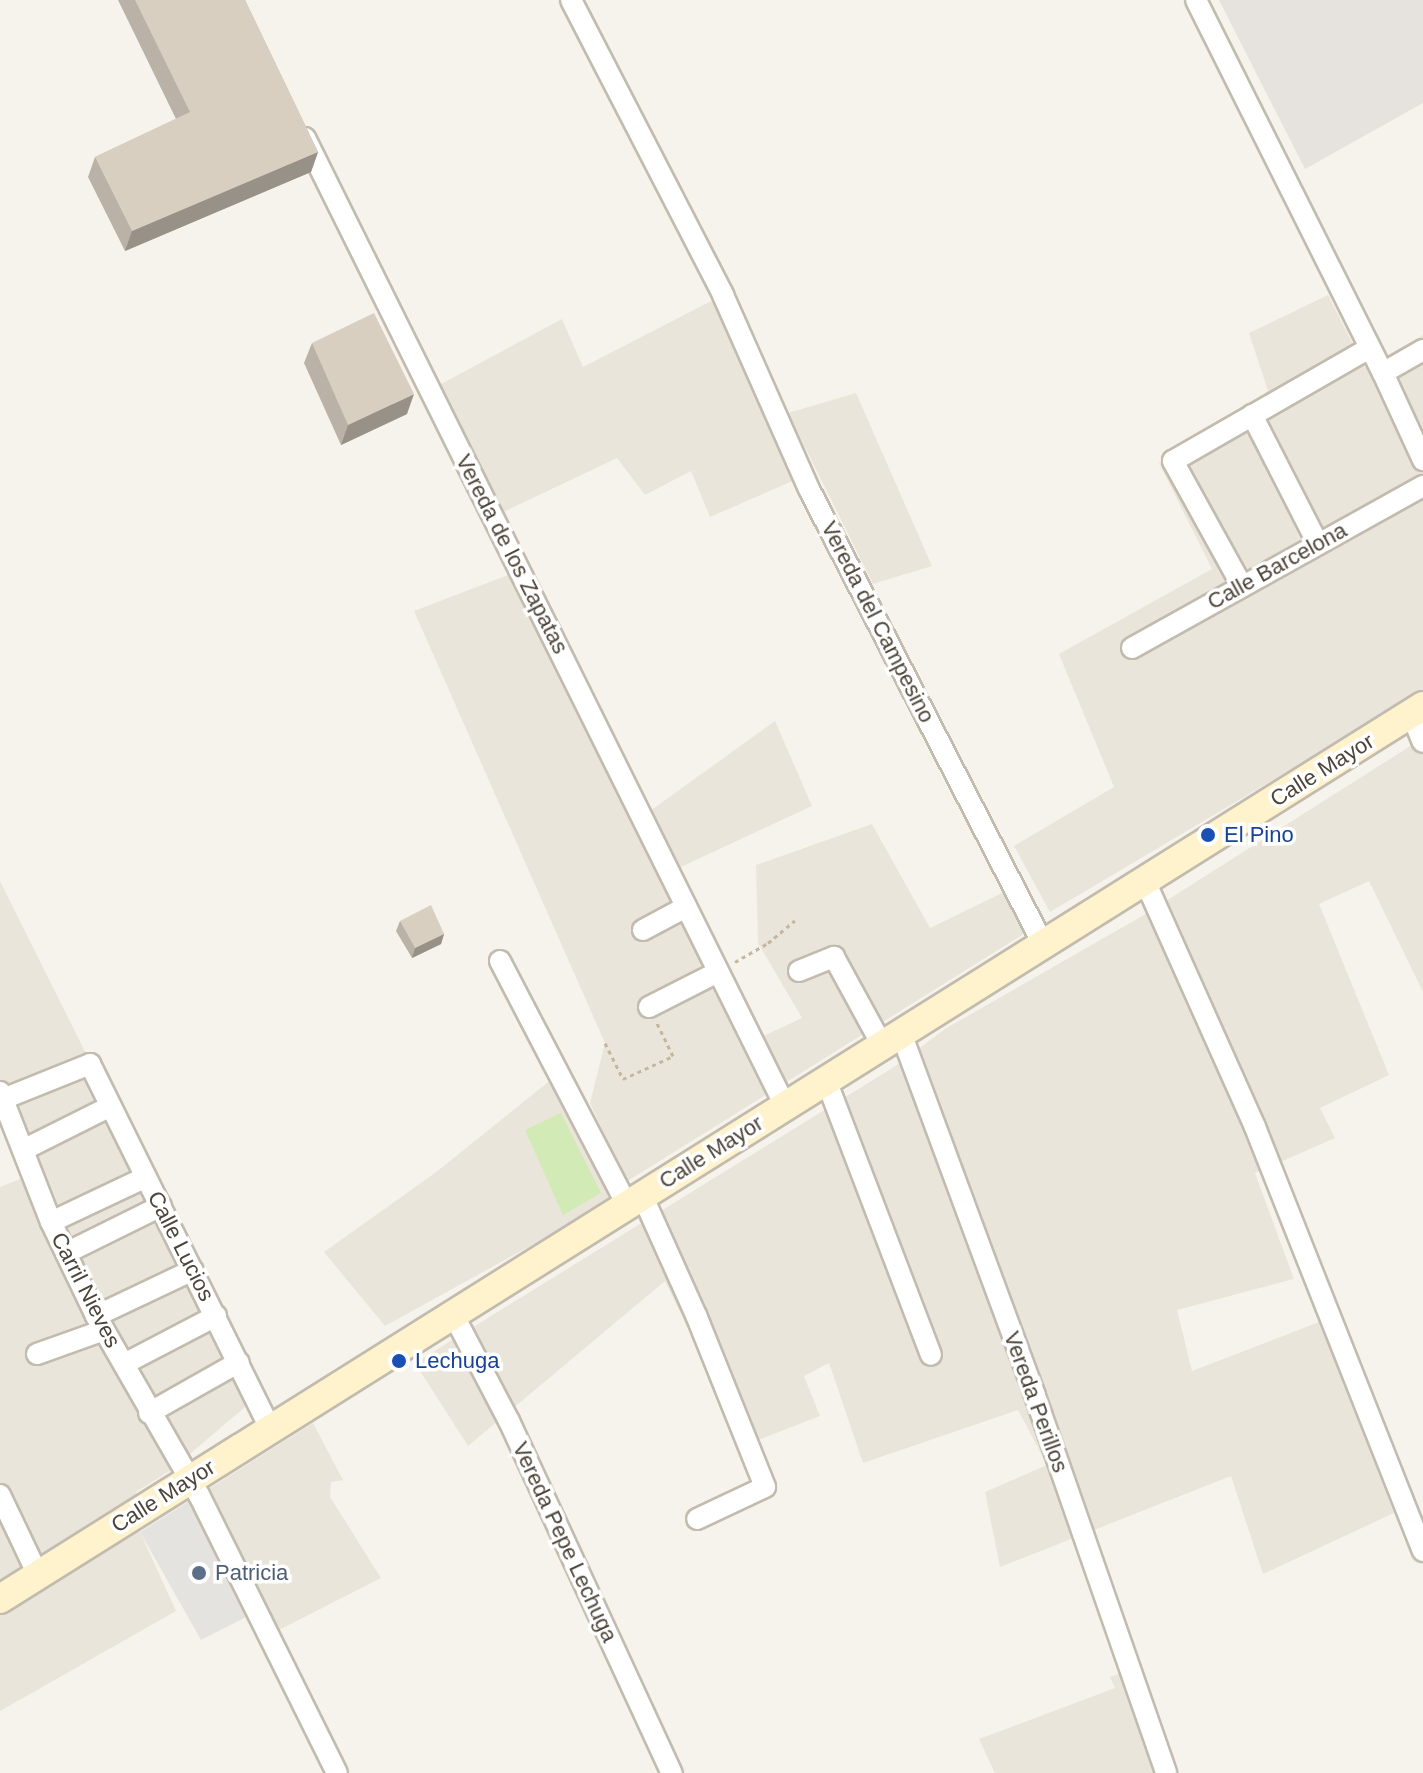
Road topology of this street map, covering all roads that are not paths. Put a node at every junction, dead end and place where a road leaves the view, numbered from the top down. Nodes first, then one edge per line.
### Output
1 (571, 0) edge
2 (1196, 0) edge
3 (299, 126) edge
4 (1368, 349) junction
5 (1423, 350) edge
6 (1383, 373) junction
7 (1252, 415) junction
8 (1423, 460) edge
9 (1423, 486) edge
10 (1318, 544) junction
11 (1242, 586) junction
12 (1132, 648) dead end
13 (1417, 709) edge
14 (1423, 742) edge
15 (1145, 881) junction
16 (686, 907) junction
17 (643, 930) dead end
18 (1043, 944) junction
19 (500, 961) dead end
20 (799, 971) dead end
21 (718, 972) junction
22 (649, 1007) road end
23 (892, 1039) junction
24 (826, 1080) junction
25 (2, 1095) edge
26 (111, 1106) junction
27 (785, 1106) junction
28 (23, 1150) junction
29 (146, 1177) junction
30 (635, 1200) junction
31 (161, 1206) junction
32 (51, 1222) junction
33 (66, 1253) junction
34 (193, 1270) junction
35 (453, 1314) junction
36 (216, 1316) junction
37 (100, 1323) junction
38 (37, 1354) dead end
39 (931, 1355) dead end
40 (239, 1362) junction
41 (124, 1364) junction
42 (149, 1413) junction
43 (270, 1428) junction
44 (189, 1480) junction
45 (0, 1495) edge
46 (697, 1519) dead end
47 (1423, 1551) edge
48 (38, 1575) junction
49 (0, 1599) edge
50 (337, 1773) edge
51 (672, 1773) edge
52 (1166, 1773) edge

1 - 18 street, Vereda del Campesino
2 - 4 street
3 - 16 street, Vereda de los Zapatas
4 - 6 street
4 - 7 street
5 - 6 street
6 - 8 street
7 - 10 street
7 - 11 street
9 - 10 street, Calle Barcelona
10 - 11 street, Calle Barcelona
11 - 12 street, Calle Barcelona
13 - 14 street
13 - 15 main road, Calle Mayor
15 - 18 main road, Calle Mayor
15 - 47 street
16 - 17 street
16 - 21 street, Vereda de los Zapatas
18 - 23 main road, Calle Mayor
19 - 30 street
20 - 23 street, Vereda Perillos
21 - 22 street
21 - 27 street, Vereda de los Zapatas
23 - 24 main road, Calle Mayor
23 - 52 street, Vereda Perillos
24 - 27 main road, Calle Mayor
24 - 39 street
25 - 26 street, Calle Lucios
25 - 28 street, Carril Nieves
26 - 28 street
26 - 29 street, Calle Lucios
27 - 30 main road, Calle Mayor
28 - 32 street, Carril Nieves
29 - 31 street, Calle Lucios
29 - 32 street
30 - 35 main road, Calle Mayor
30 - 46 street
31 - 33 street
31 - 34 street, Calle Lucios
32 - 33 street, Carril Nieves
33 - 37 street, Carril Nieves
34 - 36 street, Calle Lucios
34 - 37 street
35 - 43 main road, Calle Mayor
35 - 51 street, Vereda Pepe Lechuga
36 - 40 street, Calle Lucios
36 - 41 street
37 - 38 street
37 - 41 street, Carril Nieves
40 - 42 street
40 - 43 street, Calle Lucios
41 - 42 street, Carril Nieves
42 - 44 street, Carril Nieves
43 - 44 main road, Calle Mayor
44 - 48 main road, Calle Mayor
44 - 50 street, Carril Nieves
45 - 48 street
48 - 49 main road, Calle Mayor

